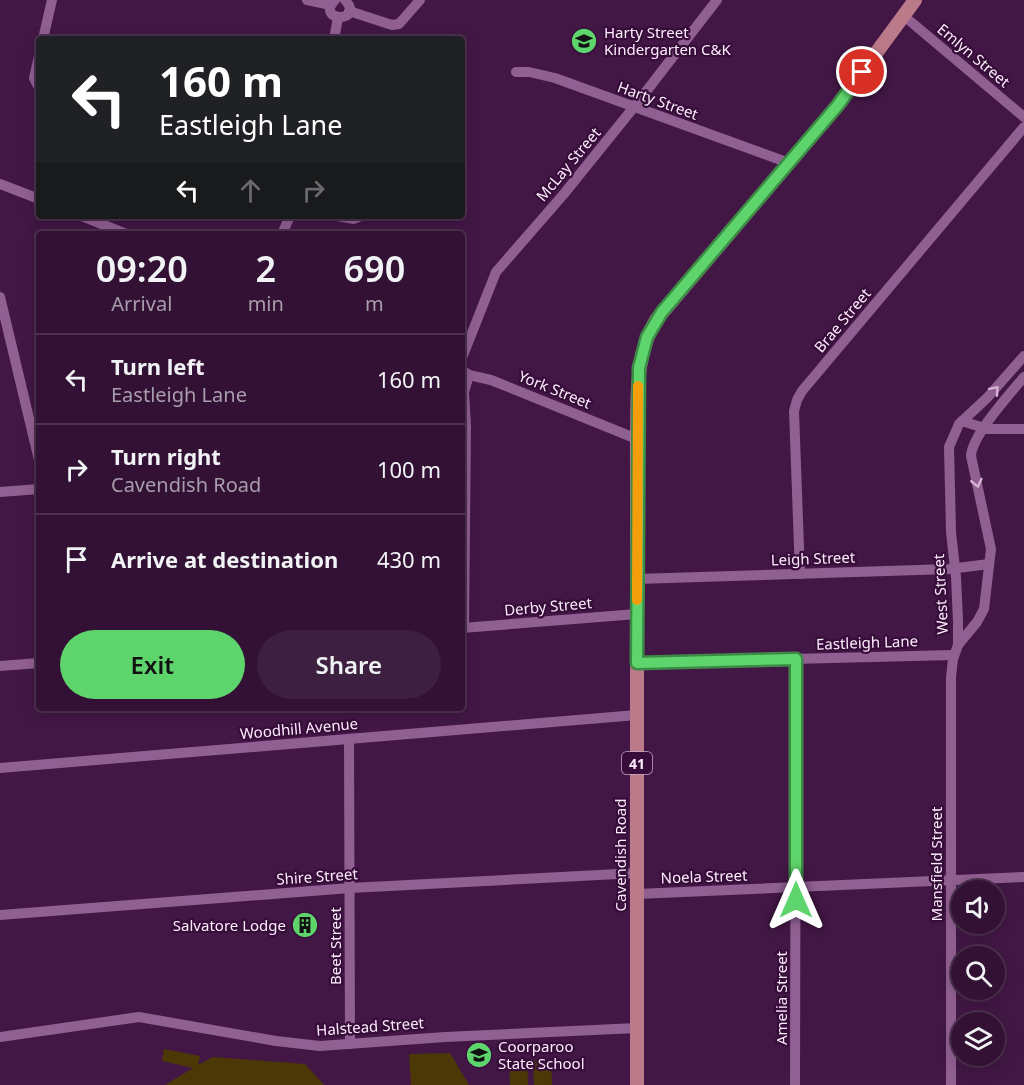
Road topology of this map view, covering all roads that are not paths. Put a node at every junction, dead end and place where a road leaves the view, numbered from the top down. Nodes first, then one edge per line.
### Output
1 (52, 0) edge
2 (307, 0) edge
3 (345, 0) edge
4 (420, 0) edge
5 (717, 0) edge
6 (915, 0) edge
7 (333, 2) edge
8 (349, 11) junction
9 (904, 16) junction
10 (338, 18) junction
11 (44, 36) edge
12 (335, 36) edge
13 (516, 72) dead end
14 (634, 107) junction
15 (1024, 117) edge
16 (1024, 127) edge
17 (789, 163) junction
18 (0, 184) edge
19 (36, 198) edge
20 (89, 219) edge
21 (119, 231) edge
22 (0, 297) edge
23 (465, 350) edge
24 (1024, 356) edge
25 (466, 372) edge
26 (1024, 377) edge
27 (962, 421) junction
28 (983, 428) junction
29 (1024, 429) edge
30 (638, 439) junction
31 (36, 447) edge
32 (36, 489) edge
33 (0, 492) edge
34 (989, 564) junction
35 (955, 568) junction
36 (800, 574) junction
37 (638, 579) junction
38 (637, 614) junction
39 (465, 628) edge
40 (956, 650) junction
41 (796, 659) junction
42 (36, 663) edge
43 (637, 663) junction
44 (0, 666) edge
45 (637, 715) junction
46 (349, 739) junction
47 (0, 768) edge
48 (637, 873) junction
49 (1024, 877) edge
50 (951, 880) junction
51 (796, 887) junction
52 (350, 888) junction
53 (637, 894) junction
54 (0, 915) edge
55 (951, 934) edge
56 (637, 1028) junction
57 (0, 1037) edge
58 (350, 1044) junction
59 (637, 1085) edge
60 (795, 1085) edge
61 (951, 1085) edge

1 - 11 street
2 - 7 street
3 - 8 street
4 - 8 street
5 - 14 street, McLay Street
6 - 9 main road, Cavendish Road / 41
7 - 10 street
8 - 10 street
9 - 15 street, Emlyn Street
9 - 17 main road, Cavendish Road / 41
10 - 12 street
13 - 14 street, Harty Street
14 - 17 street, Harty Street
14 - 23 street, McLay Street
16 - 36 street, Brae Street
17 - 30 main road, Cavendish Road / 41
18 - 19 street
20 - 21 street
22 - 31 street
27 -> 24 street
25 - 30 street, York Street
26 - 28 street, West Street
27 - 28 street
27 - 35 street, West Street
28 - 29 street
28 -> 34 street, West Street
30 - 37 main road, Cavendish Road / 41
32 - 33 street
34 - 35 street, Leigh Street
34 - 40 street, West Street
35 - 36 street, Leigh Street
35 - 40 street, West Street
36 - 37 street, Leigh Street
37 - 38 main road, Cavendish Road / 41
38 - 39 street, Derby Street
38 - 43 main road, Cavendish Road / 41
40 - 41 street, Eastleigh Lane
40 - 50 street, Mansfield Street
41 - 43 street, Eastleigh Lane
41 - 51 street, Amelia Street
42 - 44 street
43 - 45 main road, Cavendish Road / 41
45 - 46 street, Woodhill Avenue
45 - 48 main road, Cavendish Road / 41
46 - 47 street, Woodhill Avenue
46 - 52 street, Beet Street
48 - 52 street, Shire Street
48 - 53 main road, Cavendish Road / 41
49 - 50 street, Noela Street
50 - 51 street, Noela Street
51 - 53 street, Noela Street
51 - 60 street, Amelia Street
52 - 54 street, Shire Street
52 - 58 street, Beet Street
53 - 56 main road, Cavendish Road / 41
55 - 61 street, Mansfield Street
56 - 58 street, Halstead Street
56 - 59 main road, Cavendish Road / 41
57 - 58 street, Halstead Street

